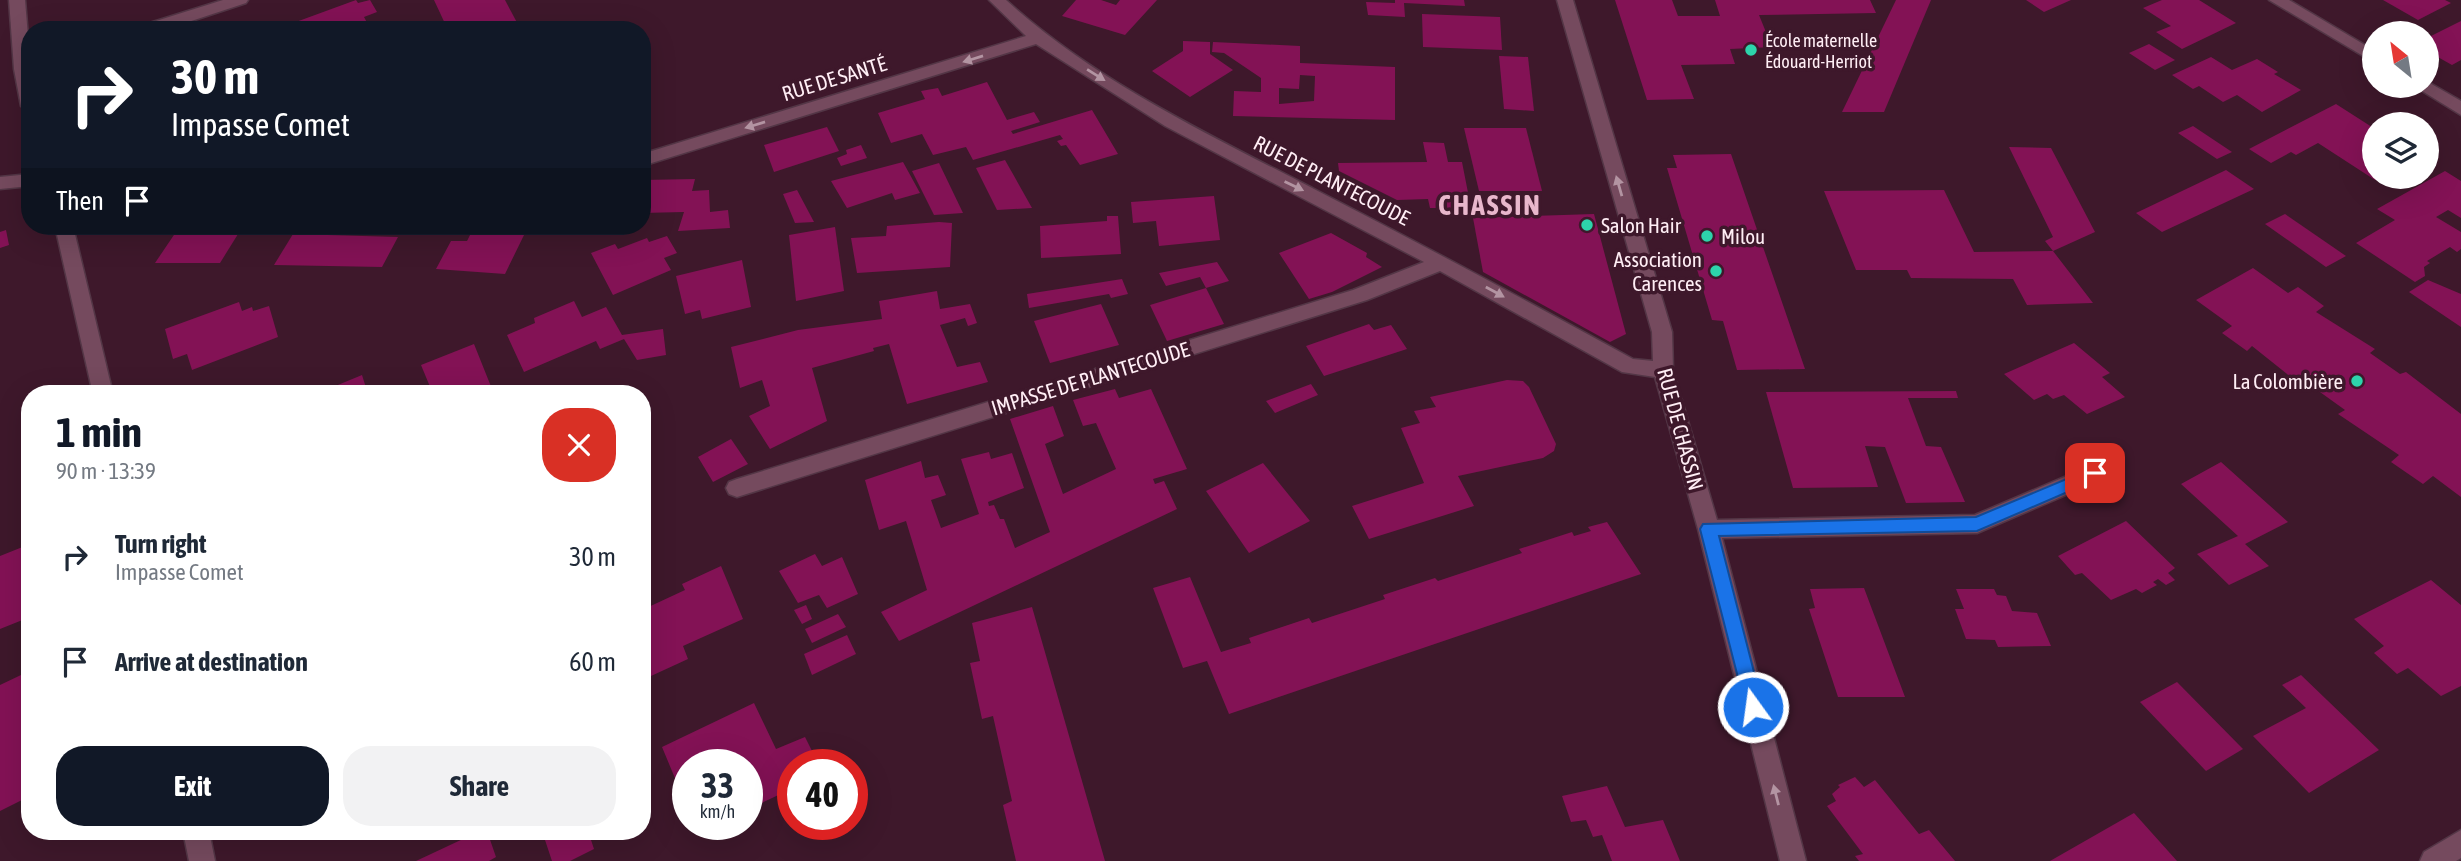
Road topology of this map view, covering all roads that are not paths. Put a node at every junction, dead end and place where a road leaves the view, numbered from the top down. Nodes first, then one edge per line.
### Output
1 (18, 0) edge
2 (240, 0) edge
3 (996, 0) edge
4 (1565, 0) edge
5 (2277, 0) edge
6 (174, 21) edge
7 (21, 26) edge
8 (1038, 38) junction
9 (2362, 50) edge
10 (2440, 97) edge
11 (2461, 109) edge
12 (651, 157) edge
13 (21, 181) edge
14 (0, 183) edge
15 (66, 235) edge
16 (1441, 262) junction
17 (1663, 370) junction
18 (101, 385) edge
19 (2095, 473) dead end
20 (737, 488) dead end
21 (1709, 529) junction
22 (198, 840) edge
23 (2461, 843) edge
24 (202, 861) edge
25 (1793, 861) edge
26 (2433, 861) edge

1 - 7 street
2 - 6 street
3 - 8 street, RUE DE PLANTECOUDE
17 -> 4 street, RUE DE CHASSIN
5 - 9 street
8 -> 12 street, RUE DE SANTÉ
8 -> 16 street, RUE DE PLANTECOUDE
10 - 11 street
13 - 14 street
15 - 18 street
16 -> 17 street, RUE DE PLANTECOUDE
16 - 20 street, IMPASSE DE PLANTECOUDE
17 - 21 street, RUE DE CHASSIN
19 - 21 street
25 -> 21 street, RUE DE CHASSIN
22 - 24 street
23 - 26 street

